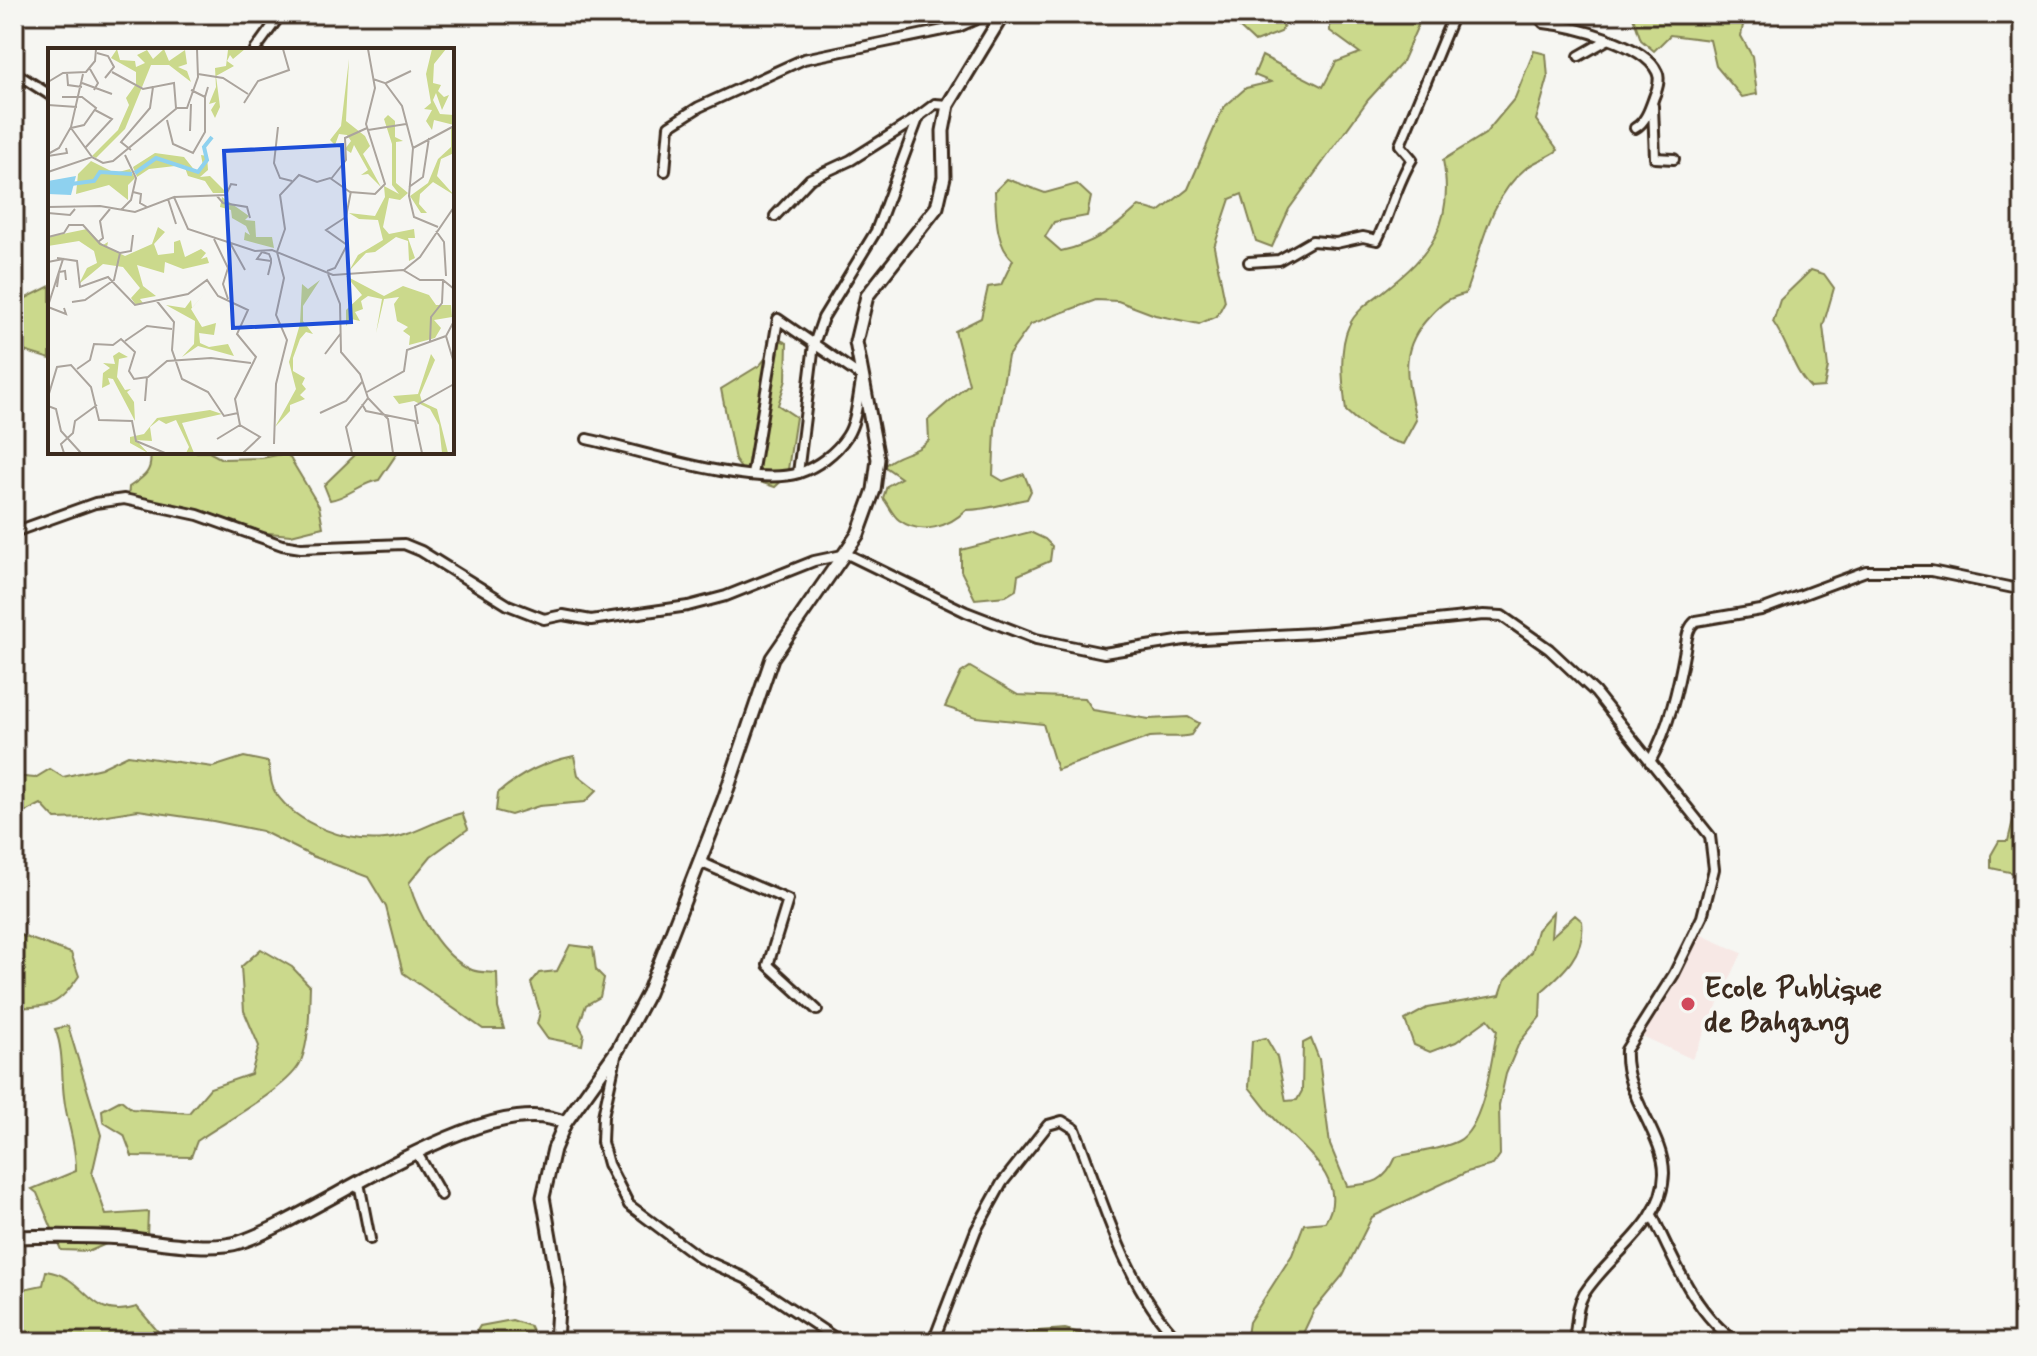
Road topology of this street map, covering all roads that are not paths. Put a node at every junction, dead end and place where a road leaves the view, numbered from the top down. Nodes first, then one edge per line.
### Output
1 (281, 14) edge
2 (987, 14) edge
3 (1003, 14) edge
4 (1450, 14) edge
5 (1536, 14) edge
6 (1607, 40) junction
7 (256, 48) edge
8 (1579, 56) dead end
9 (14, 72) edge
10 (48, 94) edge
11 (1653, 102) junction
12 (948, 105) junction
13 (919, 116) junction
14 (1635, 128) dead end
15 (1674, 159) dead end
16 (665, 171) dead end
17 (775, 216) dead end
18 (1249, 262) dead end
19 (814, 344) junction
20 (862, 377) junction
21 (587, 439) dead end
22 (798, 473) junction
23 (752, 475) junction
24 (14, 532) edge
25 (847, 554) junction
26 (2023, 590) edge
27 (1650, 762) junction
28 (700, 862) junction
29 (817, 1010) dead end
30 (618, 1049) junction
31 (565, 1123) junction
32 (417, 1153) junction
33 (359, 1183) junction
34 (441, 1195) dead end
35 (1652, 1215) junction
36 (14, 1237) edge
37 (370, 1239) dead end
38 (556, 1342) edge
39 (841, 1342) edge
40 (933, 1342) edge
41 (1180, 1342) edge
42 (1573, 1342) edge
43 (1737, 1342) edge

1 - 7 street
2 - 16 street
3 - 12 main road
4 - 18 street
5 - 6 street
6 - 8 street
6 - 11 street
9 - 10 street
11 - 14 street
11 - 15 street
12 - 13 street
12 - 20 main road
13 - 17 street
13 - 19 street
19 - 20 street
19 - 22 street
19 - 23 street
20 - 22 street
20 - 25 main road
21 - 23 street
22 - 23 street
24 - 25 street
25 - 27 street
25 - 28 main road
26 - 27 street
27 - 35 street
28 - 29 street
28 - 30 main road
30 - 31 main road
30 - 39 street
31 - 32 main road
31 - 38 main road
32 - 33 main road
32 - 34 street
33 - 36 main road
33 - 37 street
35 - 42 street
35 - 43 street
40 - 41 street

